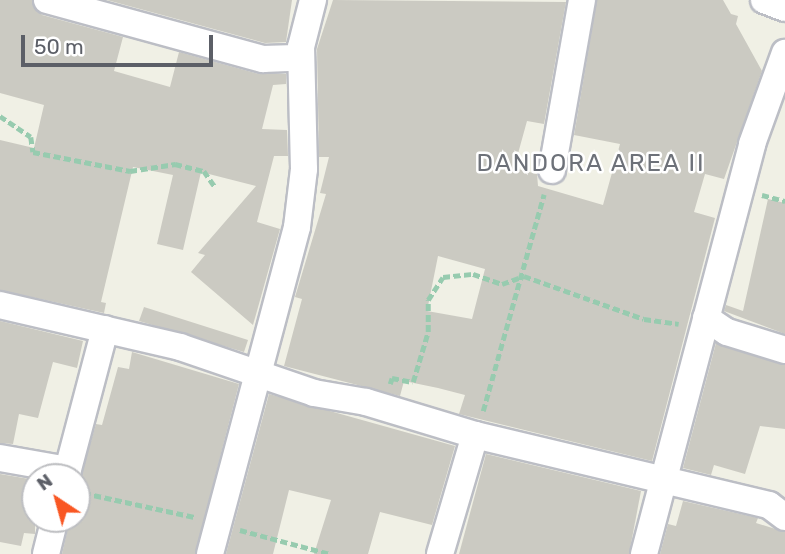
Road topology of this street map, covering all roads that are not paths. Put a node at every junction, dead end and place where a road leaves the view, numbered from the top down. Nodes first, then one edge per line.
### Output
1 (47, 0) edge
2 (313, 0) edge
3 (582, 0) edge
4 (764, 0) edge
5 (785, 8) edge
6 (785, 53) edge
7 (288, 58) dead end
8 (552, 170) road end
9 (0, 305) edge
10 (706, 318) junction
11 (104, 330) junction
12 (785, 351) edge
13 (259, 374) junction
14 (475, 435) junction
15 (0, 458) edge
16 (22, 463) edge
17 (70, 463) edge
18 (665, 480) junction
19 (785, 517) edge
20 (51, 533) edge
21 (46, 554) edge
22 (210, 554) edge
23 (440, 554) edge
24 (644, 554) edge

1 - 7 street
2 - 13 street
3 - 8 street
4 - 5 street
6 - 10 street
9 - 11 street
10 - 12 street
10 - 18 street
11 - 13 street
11 - 17 street
13 - 14 street
13 - 22 street
14 - 18 street
14 - 23 street
15 - 16 street
18 - 19 street
18 - 24 street
20 - 21 street

